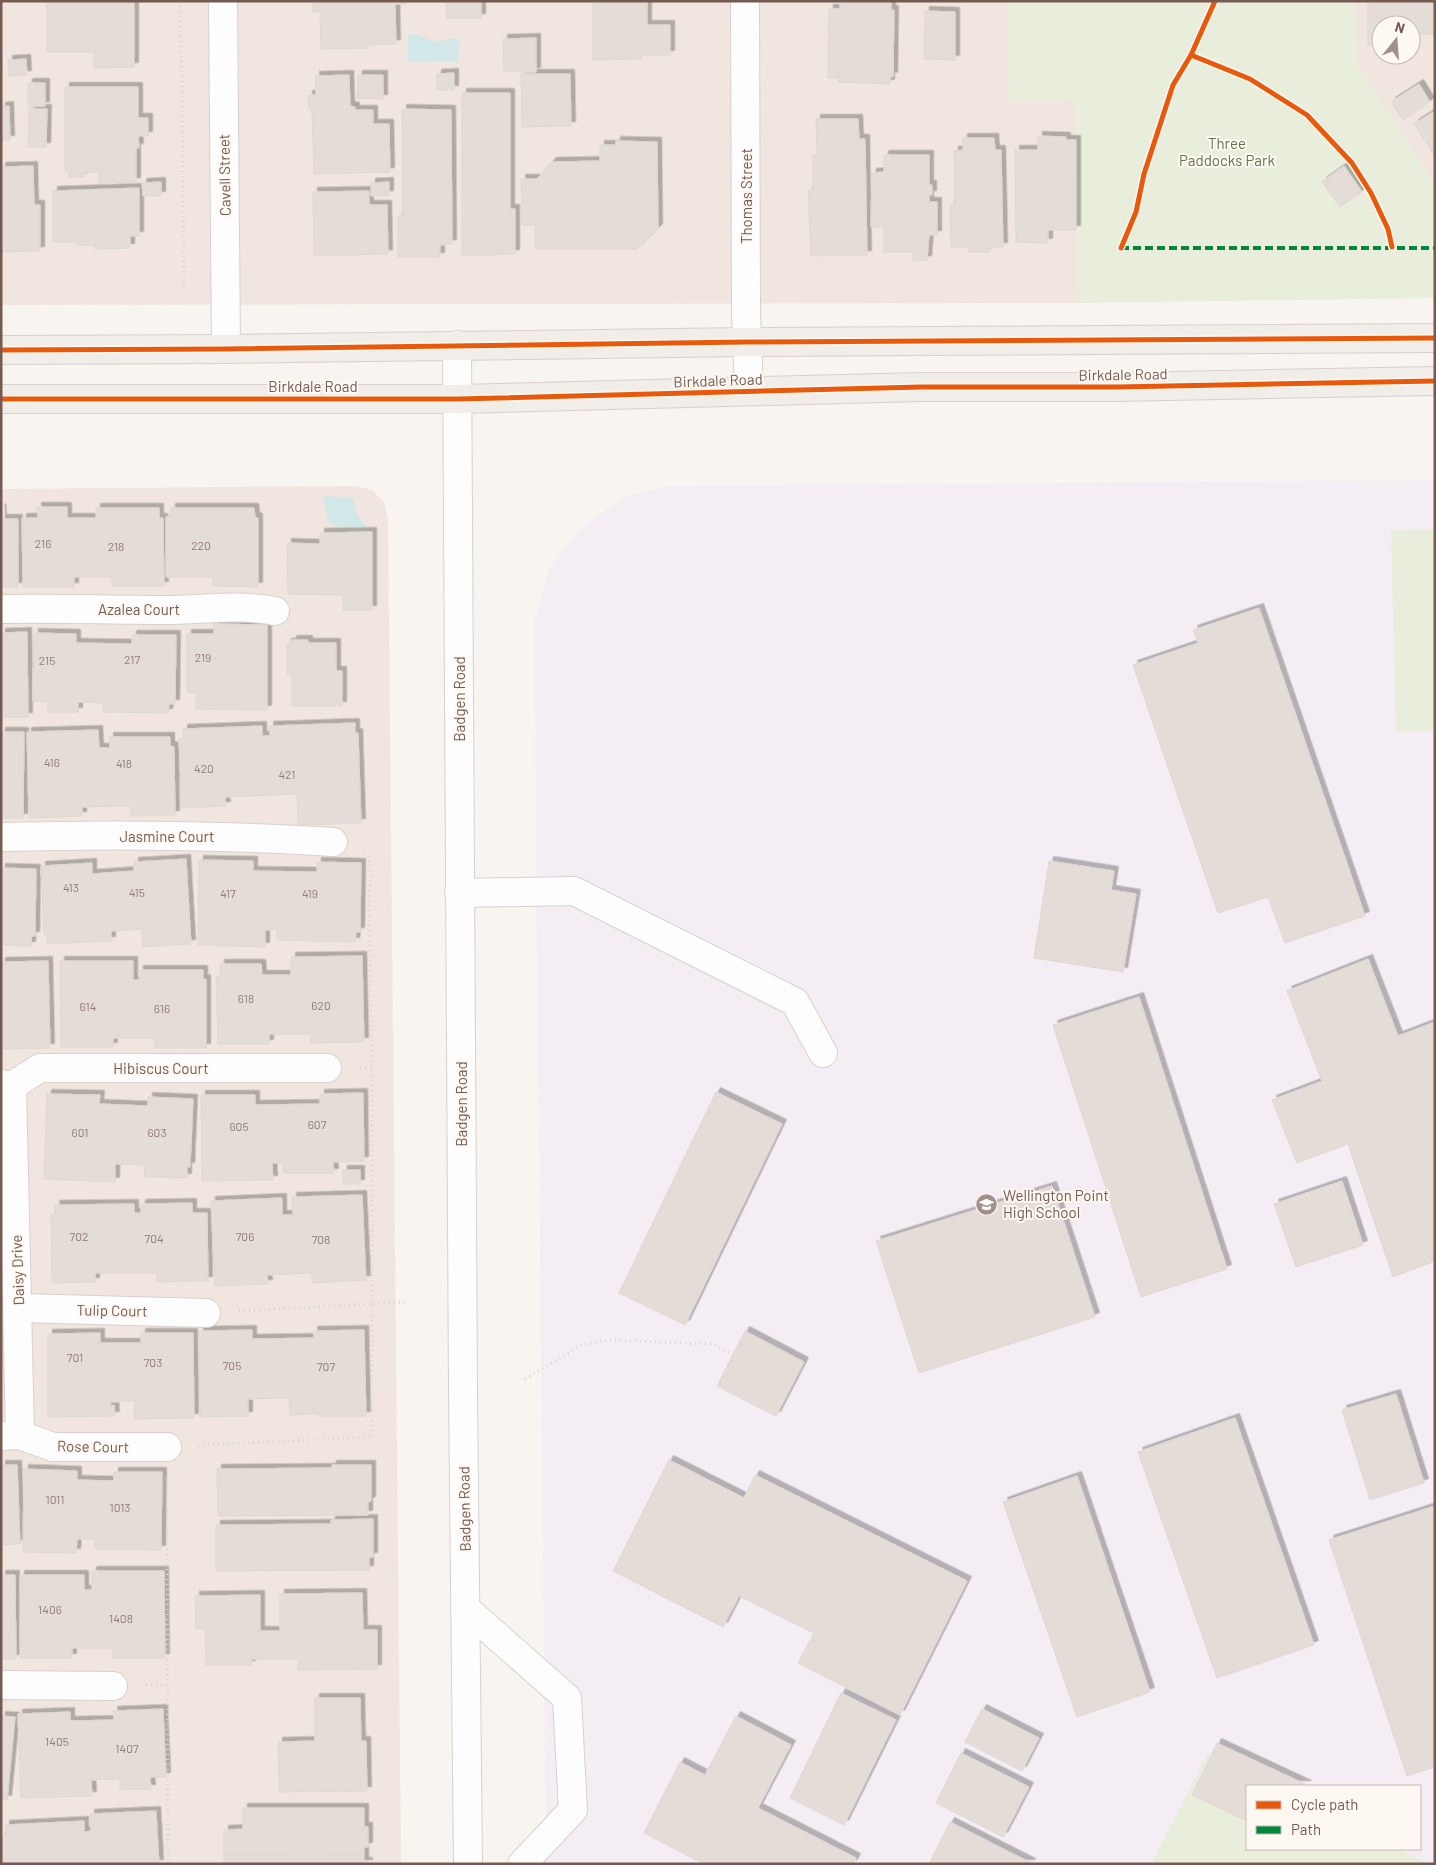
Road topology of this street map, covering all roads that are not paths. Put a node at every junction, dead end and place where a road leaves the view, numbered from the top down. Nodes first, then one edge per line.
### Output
1 (222, 1) edge
2 (745, 1) edge
3 (1435, 338) edge
4 (747, 342) junction
5 (457, 345) junction
6 (226, 349) junction
7 (1, 350) edge
8 (1435, 381) edge
9 (749, 391) junction
10 (1, 399) edge
11 (458, 399) junction
12 (1, 608) edge
13 (275, 610) dead end
14 (1, 837) edge
15 (333, 842) road end
16 (460, 893) junction
17 (822, 1052) dead end
18 (327, 1068) dead end
19 (7, 1085) edge
20 (19, 1308) junction
21 (206, 1312) road end
22 (11, 1435) edge
23 (167, 1446) road end
24 (465, 1608) junction
25 (1, 1684) edge
26 (113, 1686) dead end
27 (468, 1864) edge
28 (522, 1864) edge

1 - 6 street, Cavell Street
2 - 4 street, Thomas Street
3 - 4 main road
4 - 5 main road
4 - 9 street, Thomas Street
5 - 6 main road
5 - 11 street, Badgen Road
6 - 7 main road
8 - 9 main road, Birkdale Road
9 - 11 main road, Birkdale Road
10 - 11 main road, Birkdale Road
11 - 16 street, Badgen Road
12 - 13 street, Azalea Court
14 - 15 street, Jasmine Court
16 - 17 street
16 - 24 street, Badgen Road
18 - 19 street, Hibiscus Court
19 - 20 street, Daisy Drive
20 - 21 street, Tulip Court
20 - 22 street, Daisy Drive
22 - 23 street, Rose Court
24 - 27 street, Badgen Road
24 - 28 street
25 - 26 street

